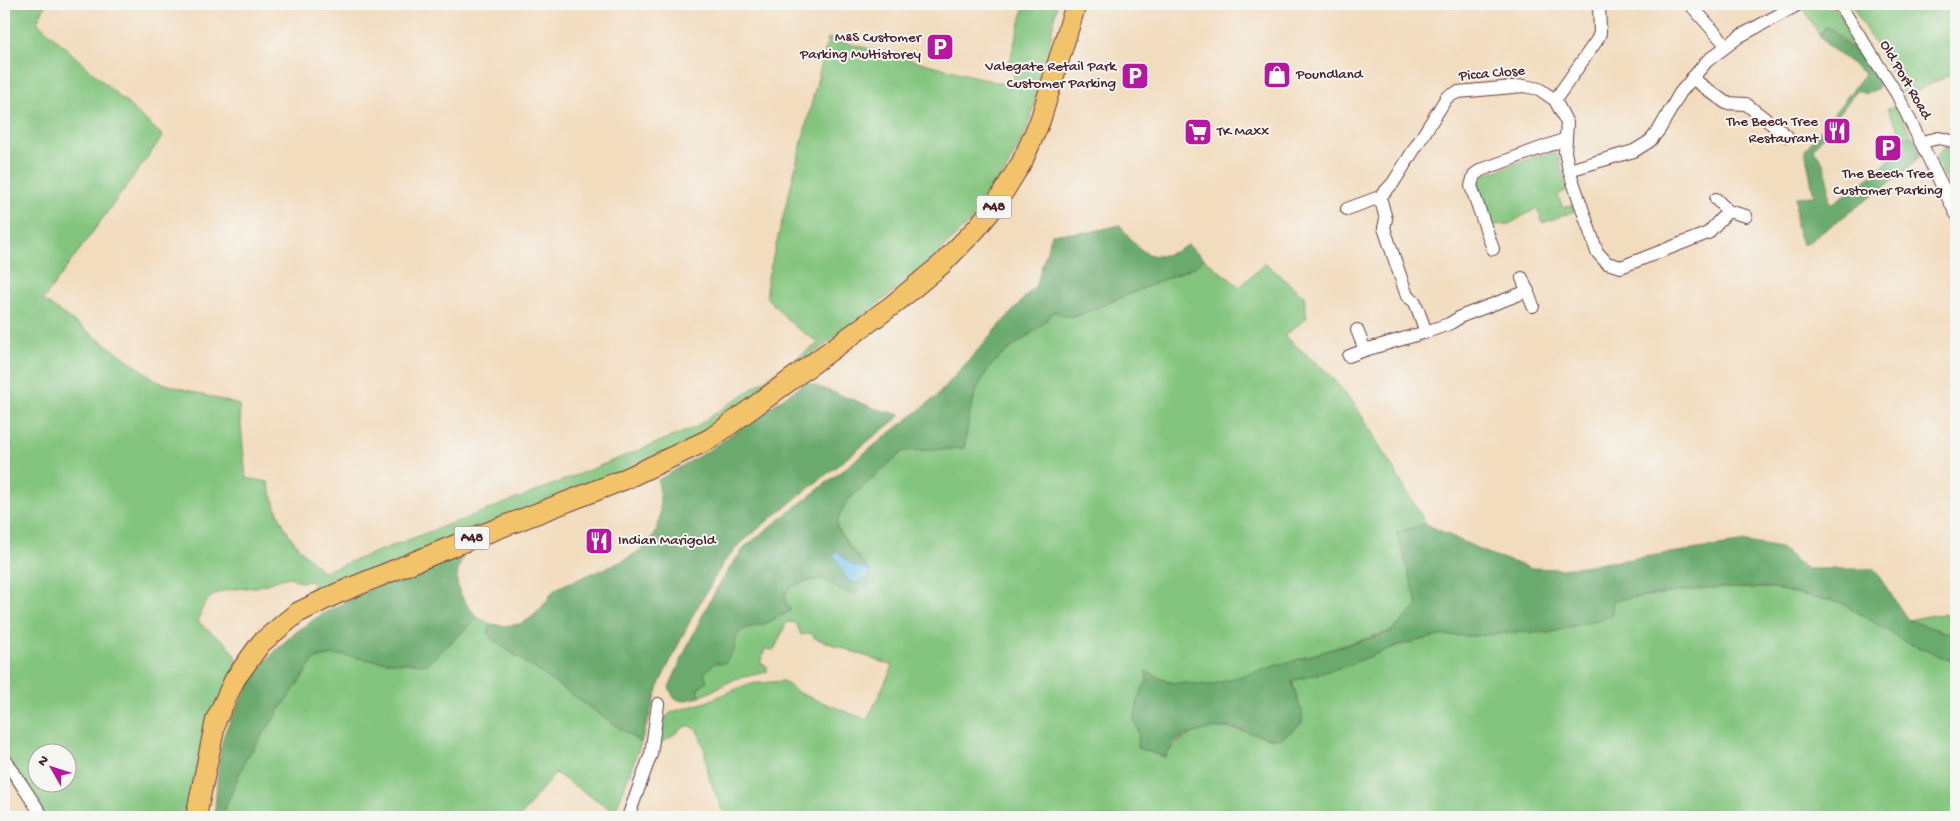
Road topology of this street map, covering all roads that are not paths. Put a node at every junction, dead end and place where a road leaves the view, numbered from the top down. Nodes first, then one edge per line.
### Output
1 (1076, 4) edge
2 (1599, 4) edge
3 (1690, 4) edge
4 (1799, 4) edge
5 (1839, 4) edge
6 (1067, 13) edge
7 (1726, 45) junction
8 (1692, 78) junction
9 (1555, 100) junction
10 (1787, 136) dead end
11 (1566, 139) junction
12 (1922, 142) junction
13 (1956, 142) edge
14 (1569, 170) junction
15 (1380, 197) junction
16 (1716, 199) dead end
17 (1347, 209) dead end
18 (1728, 211) junction
19 (1956, 214) edge
20 (1746, 216) dead end
21 (1492, 249) dead end
22 (1522, 278) dead end
23 (1528, 291) junction
24 (1533, 306) dead end
25 (1357, 330) dead end
26 (1426, 332) junction
27 (1365, 350) junction
28 (1349, 356) dead end
29 (658, 704) dead end
30 (4, 758) edge
31 (43, 817) edge
32 (196, 817) edge
33 (628, 817) edge

1 - 6 main road, A48
2 - 9 street
3 - 7 street
4 - 7 street
5 - 12 street, Old Port Road
6 - 32 main road, A48
7 - 8 street
8 - 10 street
8 - 14 street
9 - 11 street
9 - 15 street, Picca Close
11 - 14 street
11 - 21 street
12 - 13 street, Old Port Road
12 - 19 street
14 - 18 street
15 - 17 street, Picca Close
15 - 26 street
16 - 18 street
18 - 20 street
22 - 23 street
23 - 24 street
23 - 26 street
25 - 27 street
26 - 27 street
27 - 28 street
29 - 33 street
30 - 31 street

